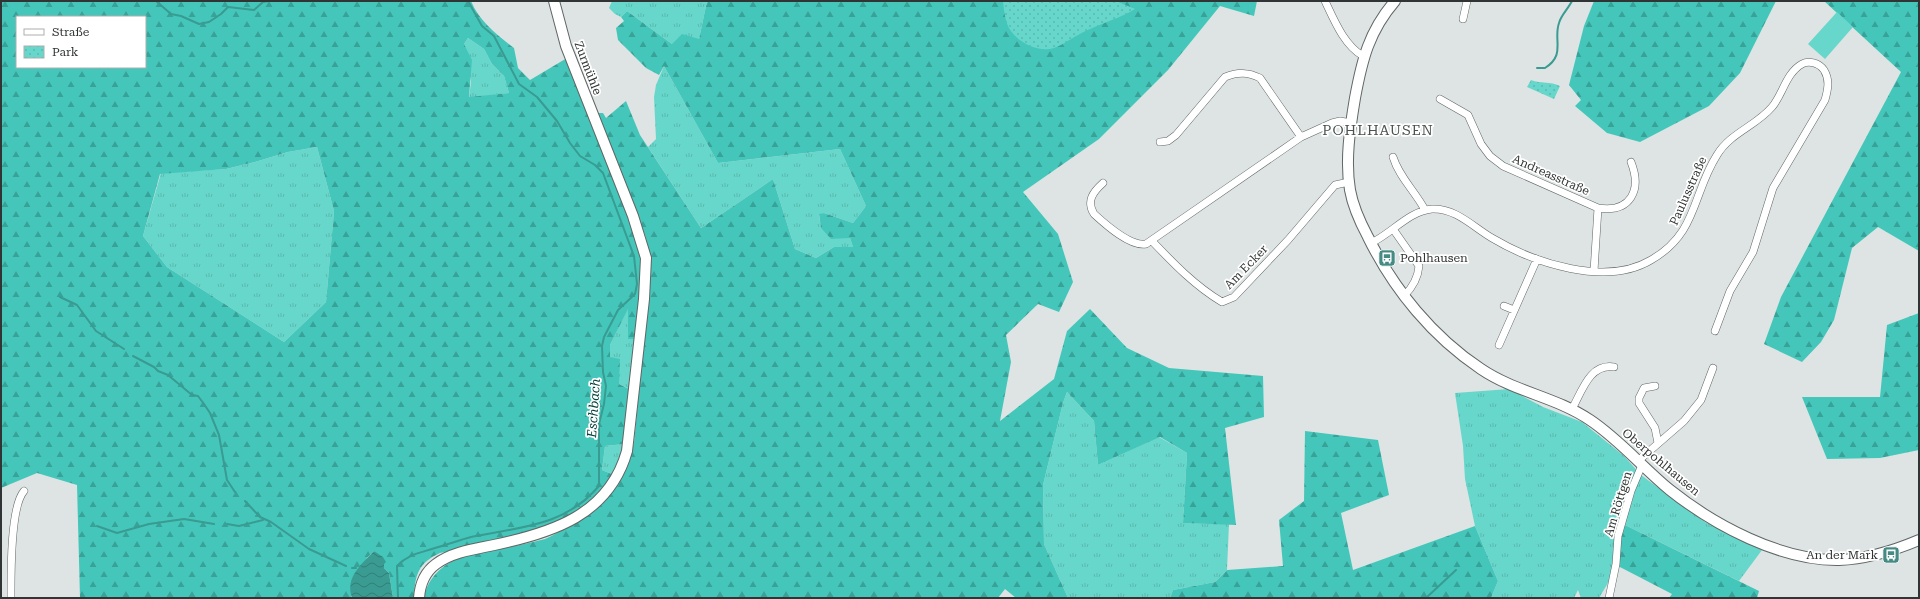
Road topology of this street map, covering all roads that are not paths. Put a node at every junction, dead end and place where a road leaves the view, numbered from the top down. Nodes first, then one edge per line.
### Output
1 (554, 1) edge
2 (1325, 1) edge
3 (1395, 1) edge
4 (1467, 1) edge
5 (1463, 19) dead end
6 (1363, 56) junction
7 (1440, 99) dead end
8 (1351, 123) junction
9 (1301, 137) junction
10 (1160, 142) dead end
11 (1393, 157) dead end
12 (1631, 162) dead end
13 (1349, 182) junction
14 (1103, 183) dead end
15 (1598, 208) junction
16 (1425, 210) junction
17 (1393, 229) junction
18 (1152, 241) junction
19 (1371, 243) junction
20 (1537, 259) junction
21 (1594, 271) junction
22 (1404, 296) junction
23 (1504, 306) dead end
24 (1514, 310) junction
25 (1715, 331) dead end
26 (1498, 345) dead end
27 (1614, 367) dead end
28 (1713, 368) dead end
29 (1655, 386) dead end
30 (1572, 409) junction
31 (1658, 443) junction
32 (1640, 463) junction
33 (24, 491) dead end
34 (1919, 540) edge
35 (11, 598) edge
36 (419, 598) edge
37 (1609, 598) edge

1 - 36 street, Zurmühle
2 - 6 street
3 - 6 street, Oberpohlhausen
4 - 5 street
6 - 8 street, Oberpohlhausen
7 - 15 street, Andreasstraße
8 - 9 street
8 - 13 street, Oberpohlhausen
9 - 10 street
9 - 18 street
11 - 16 street
12 - 15 street
13 - 18 street, Am Ecker
13 - 19 street, Oberpohlhausen
14 - 18 street
15 - 21 street, Andreasstraße
16 - 17 street
16 - 20 street, Paulusstraße
17 - 19 street
17 - 22 street
19 - 22 street, Oberpohlhausen
20 - 21 street, Paulusstraße
20 - 24 street
21 - 25 street, Paulusstraße
22 - 30 street, Oberpohlhausen
23 - 24 street
24 - 26 street
27 - 30 street
28 - 31 street
29 - 31 street, Oberpohlhausen
30 - 32 street, Oberpohlhausen
31 - 32 street
32 - 34 street, Oberpohlhausen
32 - 37 street, Am Röttgen
33 - 35 street

